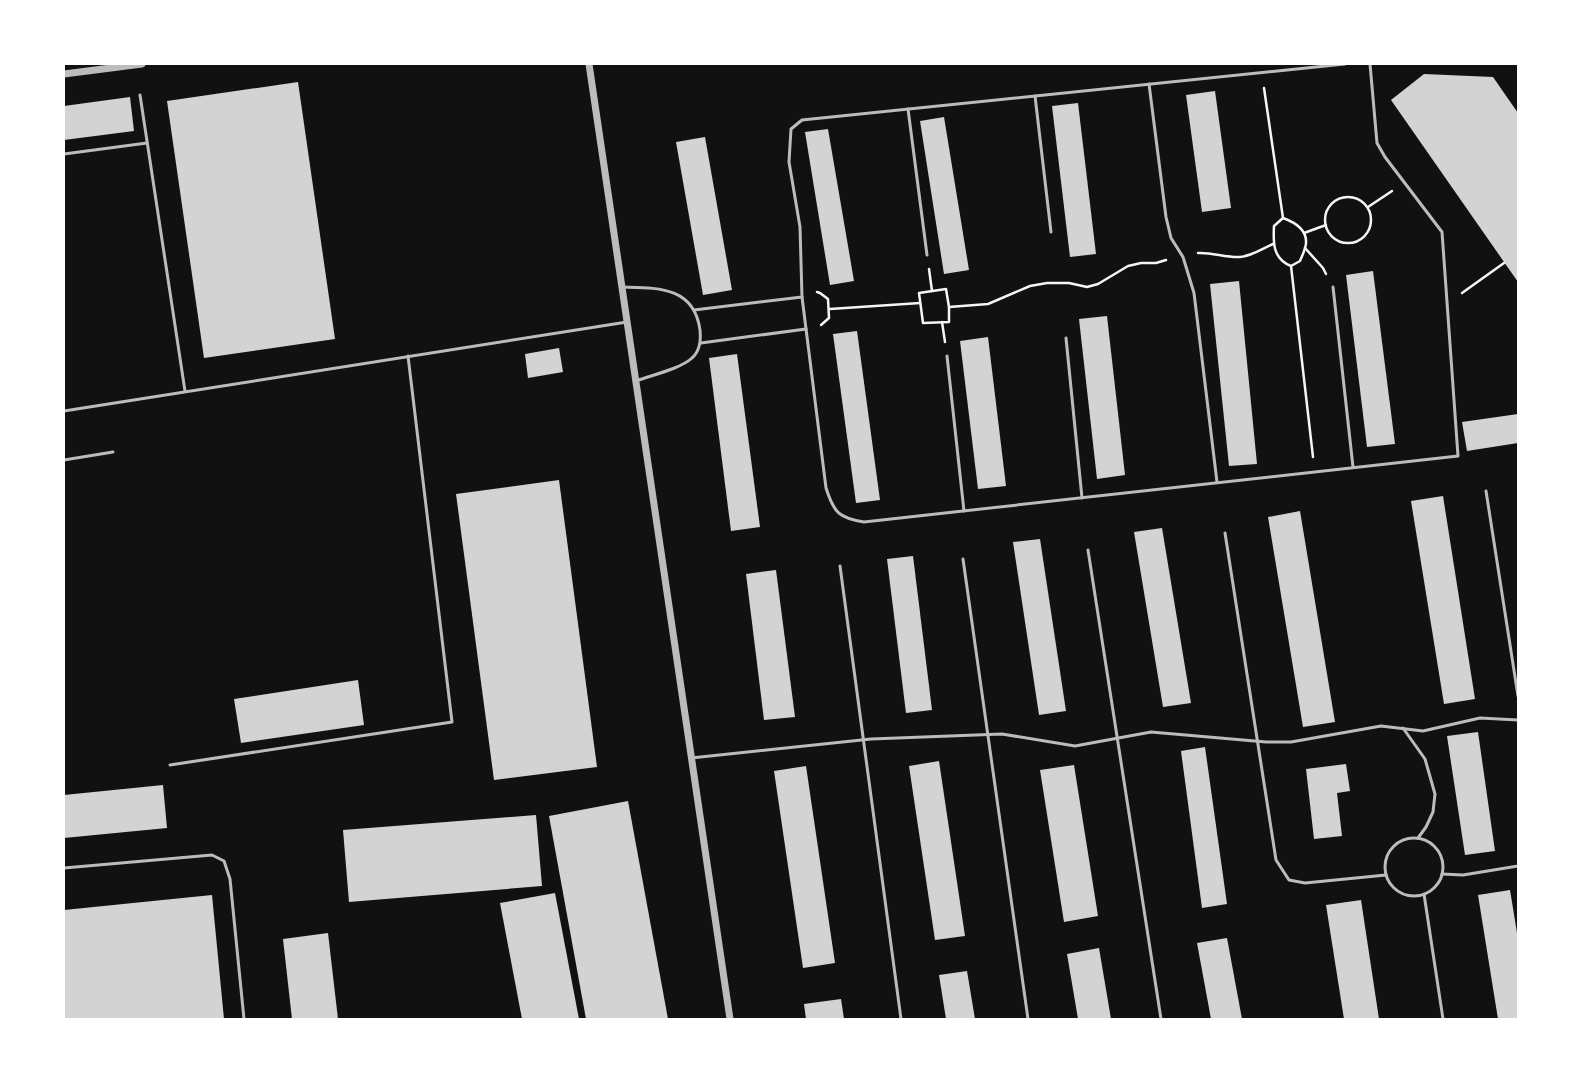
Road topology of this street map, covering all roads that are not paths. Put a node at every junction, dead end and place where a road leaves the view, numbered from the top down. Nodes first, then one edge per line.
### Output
1 (142, 64) edge
2 (589, 64) edge
3 (1345, 64) edge
4 (1370, 64) edge
5 (64, 74) edge
6 (1149, 84) junction
7 (140, 95) dead end
8 (1036, 96) junction
9 (908, 109) junction
10 (147, 143) junction
11 (64, 154) edge
12 (1051, 232) dead end
13 (927, 254) road end
14 (622, 287) junction
15 (1333, 287) road end
16 (802, 298) junction
17 (694, 310) junction
18 (627, 322) junction
19 (806, 329) junction
20 (1066, 338) dead end
21 (701, 343) junction
22 (408, 356) junction
23 (947, 356) dead end
24 (636, 381) junction
25 (185, 392) junction
26 (64, 411) edge
27 (113, 452) dead end
28 (64, 460) edge
29 (1353, 467) junction
30 (1217, 482) junction
31 (1486, 491) dead end
32 (1082, 498) junction
33 (964, 511) junction
34 (1225, 533) dead end
35 (1088, 550) dead end
36 (963, 560) dead end
37 (840, 566) dead end
38 (1518, 696) edge
39 (1518, 720) edge
40 (1403, 728) junction
41 (988, 735) junction
42 (1118, 738) junction
43 (863, 740) junction
44 (1257, 740) junction
45 (691, 758) junction
46 (170, 765) dead end
47 (1418, 838) junction
48 (1518, 866) edge
49 (64, 868) edge
50 (1442, 874) junction
51 (1386, 875) junction
52 (1424, 894) junction
53 (244, 1019) edge
54 (730, 1019) edge
55 (901, 1019) edge
56 (1028, 1019) edge
57 (1161, 1019) edge
58 (1443, 1019) edge

1 - 5 street
2 - 14 street
3 - 6 lane
4 - 29 lane
6 - 8 lane
6 - 30 lane
7 - 10 lane
8 - 9 lane
8 - 12 lane
9 - 13 lane
9 - 16 lane
10 - 11 lane
10 - 25 lane
14 - 17 lane
14 - 18 street
15 - 29 lane
16 - 17 lane
16 - 19 lane
17 - 21 lane
18 - 22 lane
18 - 24 street
19 - 21 lane
19 - 33 lane
20 - 32 lane
21 - 24 lane
22 - 25 lane
22 - 46 lane
23 - 33 lane
24 - 45 street
25 - 26 lane
27 - 28 lane
29 - 30 lane
30 - 32 lane
31 - 38 lane
32 - 33 lane
34 - 44 lane
35 - 42 lane
36 - 41 lane
37 - 43 lane
39 - 40 lane
40 - 44 lane
40 - 47 lane
41 - 42 lane
41 - 43 lane
41 - 56 lane
42 - 44 lane
42 - 57 lane
43 - 45 lane
43 - 55 lane
44 - 51 lane
45 - 54 street
47 - 50 lane
47 - 51 lane
48 - 50 lane
49 - 53 lane
50 - 52 lane
51 - 52 lane
52 - 58 lane

